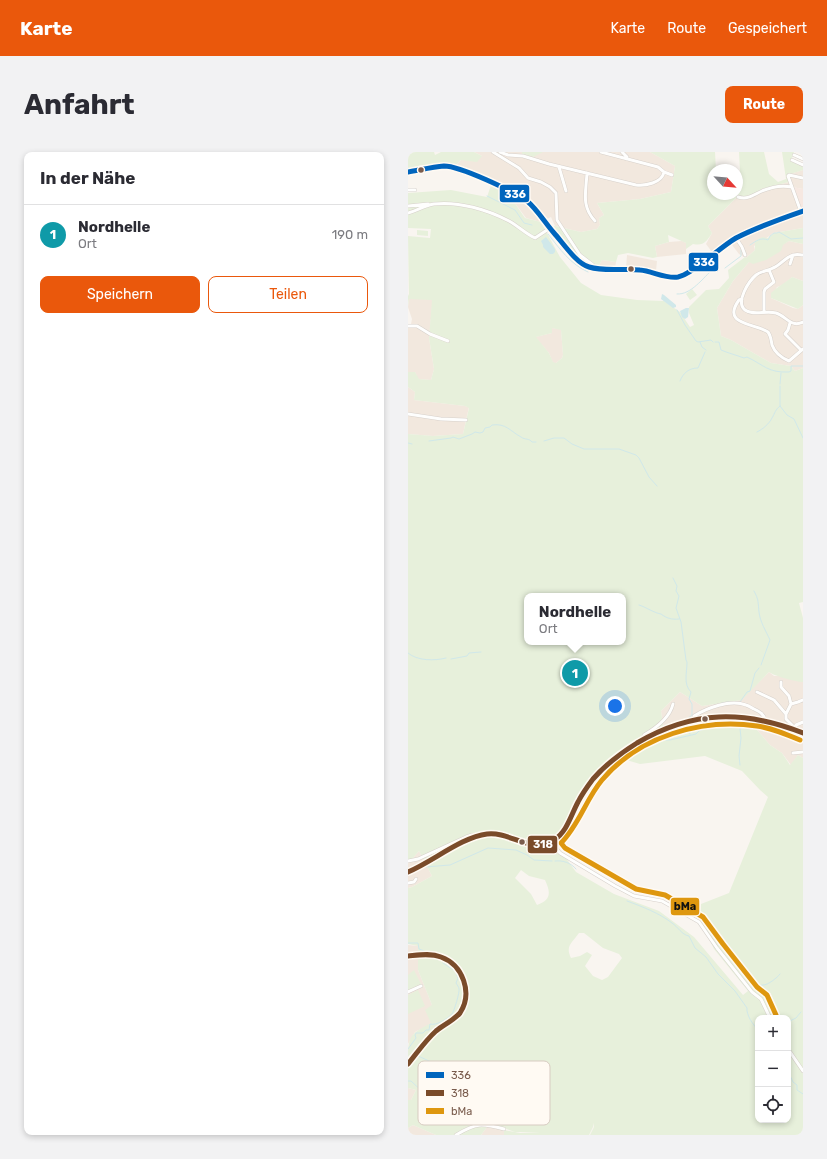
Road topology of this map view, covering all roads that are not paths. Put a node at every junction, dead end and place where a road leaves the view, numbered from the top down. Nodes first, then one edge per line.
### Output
1 (493, 152) edge
2 (500, 152) edge
3 (601, 152) edge
4 (622, 152) edge
5 (513, 154) edge
6 (794, 155) dead end
7 (627, 159) junction
8 (803, 159) edge
9 (792, 160) dead end
10 (803, 165) edge
11 (559, 167) junction
12 (408, 172) edge
13 (664, 172) junction
14 (587, 173) junction
15 (672, 175) dead end
16 (803, 178) edge
17 (792, 187) junction
18 (408, 190) edge
19 (415, 190) dead end
20 (566, 191) dead end
21 (743, 198) edge
22 (433, 204) junction
23 (408, 206) edge
24 (802, 211) edge
25 (408, 214) edge
26 (595, 221) dead end
27 (550, 228) junction
28 (736, 238) junction
29 (745, 255) dead end
30 (793, 255) junction
31 (803, 255) edge
32 (790, 264) dead end
33 (595, 268) junction
34 (769, 270) junction
35 (742, 299) junction
36 (764, 312) junction
37 (803, 322) edge
38 (790, 323) junction
39 (408, 326) edge
40 (448, 341) dead end
41 (802, 350) edge
42 (408, 414) edge
43 (466, 420) dead end
44 (781, 682) dead end
45 (757, 692) dead end
46 (803, 700) edge
47 (674, 704) dead end
48 (790, 704) junction
49 (786, 714) junction
50 (694, 720) junction
51 (764, 720) junction
52 (803, 722) edge
53 (794, 728) junction
54 (803, 733) edge
55 (644, 738) junction
56 (803, 752) edge
57 (793, 753) dead end
58 (474, 838) junction
59 (552, 841) junction
60 (408, 861) edge
61 (409, 872) edge
62 (416, 879) dead end
63 (408, 883) edge
64 (408, 956) edge
65 (421, 986) dead end
66 (408, 992) edge
67 (769, 1015) edge
68 (789, 1051) edge
69 (408, 1064) edge
70 (803, 1071) edge
71 (475, 1125) edge
72 (486, 1125) edge
73 (504, 1129) dead end
74 (456, 1135) edge

1 - 33 street
2 - 5 street
3 - 7 street
4 - 7 street
5 - 11 street
6 - 8 street
7 - 13 street
9 - 10 street
11 - 14 street
11 - 20 street
12 - 27 street
13 - 14 street
13 - 15 street
14 - 26 street
16 - 17 street
17 - 21 street
17 - 24 street
18 - 19 street
22 - 23 street
22 - 25 street
22 - 27 street
24 - 28 street
27 - 33 street
28 - 29 street
28 - 33 street
30 - 31 street
30 - 32 street
30 - 34 street
34 - 35 street
34 - 36 street
35 - 36 street
35 - 41 street
36 - 38 street
37 - 38 street
38 - 41 street
39 - 40 street
42 - 43 street
44 - 48 street
45 - 49 street
46 - 48 street
47 - 55 street
48 - 49 street
49 - 53 street
50 - 51 main road
50 - 51 street
50 - 55 main road
51 - 53 main road
52 - 53 street
53 - 54 main road
55 - 59 main road
56 - 57 street
58 - 59 main road
58 - 60 street
58 - 61 main road
59 - 67 street
62 - 63 street
64 - 69 main road
65 - 66 street
68 - 70 street
71 - 74 street
72 - 73 street

